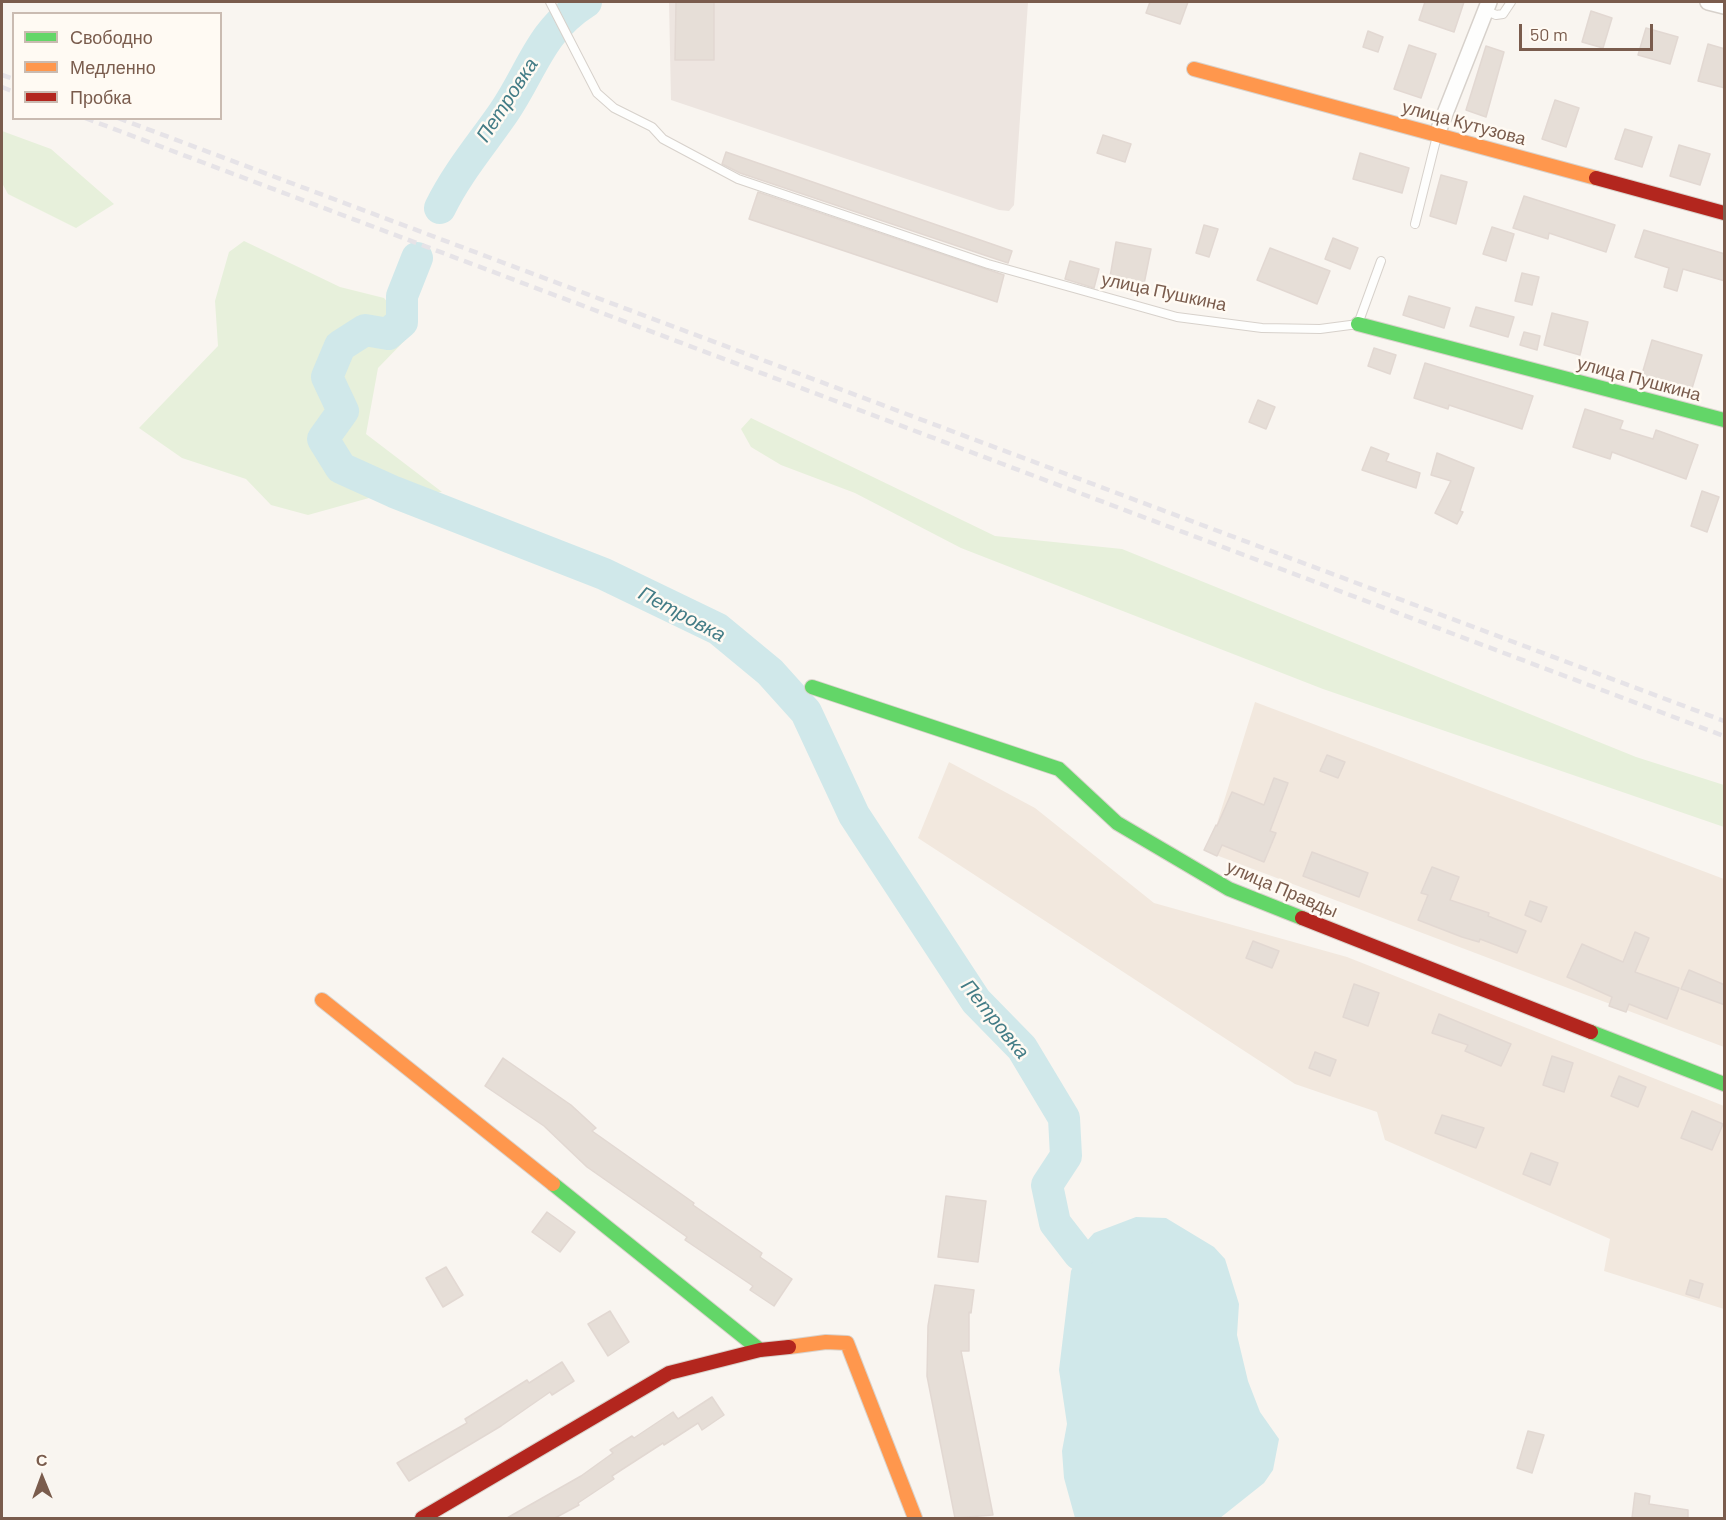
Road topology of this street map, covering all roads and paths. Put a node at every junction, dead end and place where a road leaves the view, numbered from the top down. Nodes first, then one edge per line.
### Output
1 (550, 2) edge
2 (1511, 2) edge
3 (1708, 2) edge
4 (1487, 6) edge
5 (1725, 6) edge
6 (1194, 69) dead end
7 (1437, 134) junction
8 (1725, 213) edge
9 (1415, 224) dead end
10 (1380, 261) dead end
11 (1358, 324) junction
12 (1725, 420) edge
13 (812, 687) dead end
14 (322, 1000) dead end
15 (1725, 1084) edge
16 (760, 1350) junction
17 (422, 1518) edge
18 (915, 1518) edge

1 - 11 lane, улица Пушкина
2 - 4 lane
3 - 5 street
4 - 7 street
6 - 7 street, улица Кутузова
7 - 8 street, улица Кутузова
7 - 9 lane
10 - 11 lane
11 - 12 street, улица Пушкина
13 - 15 street, улица Правды
14 - 16 street
16 - 17 street
16 - 18 street

